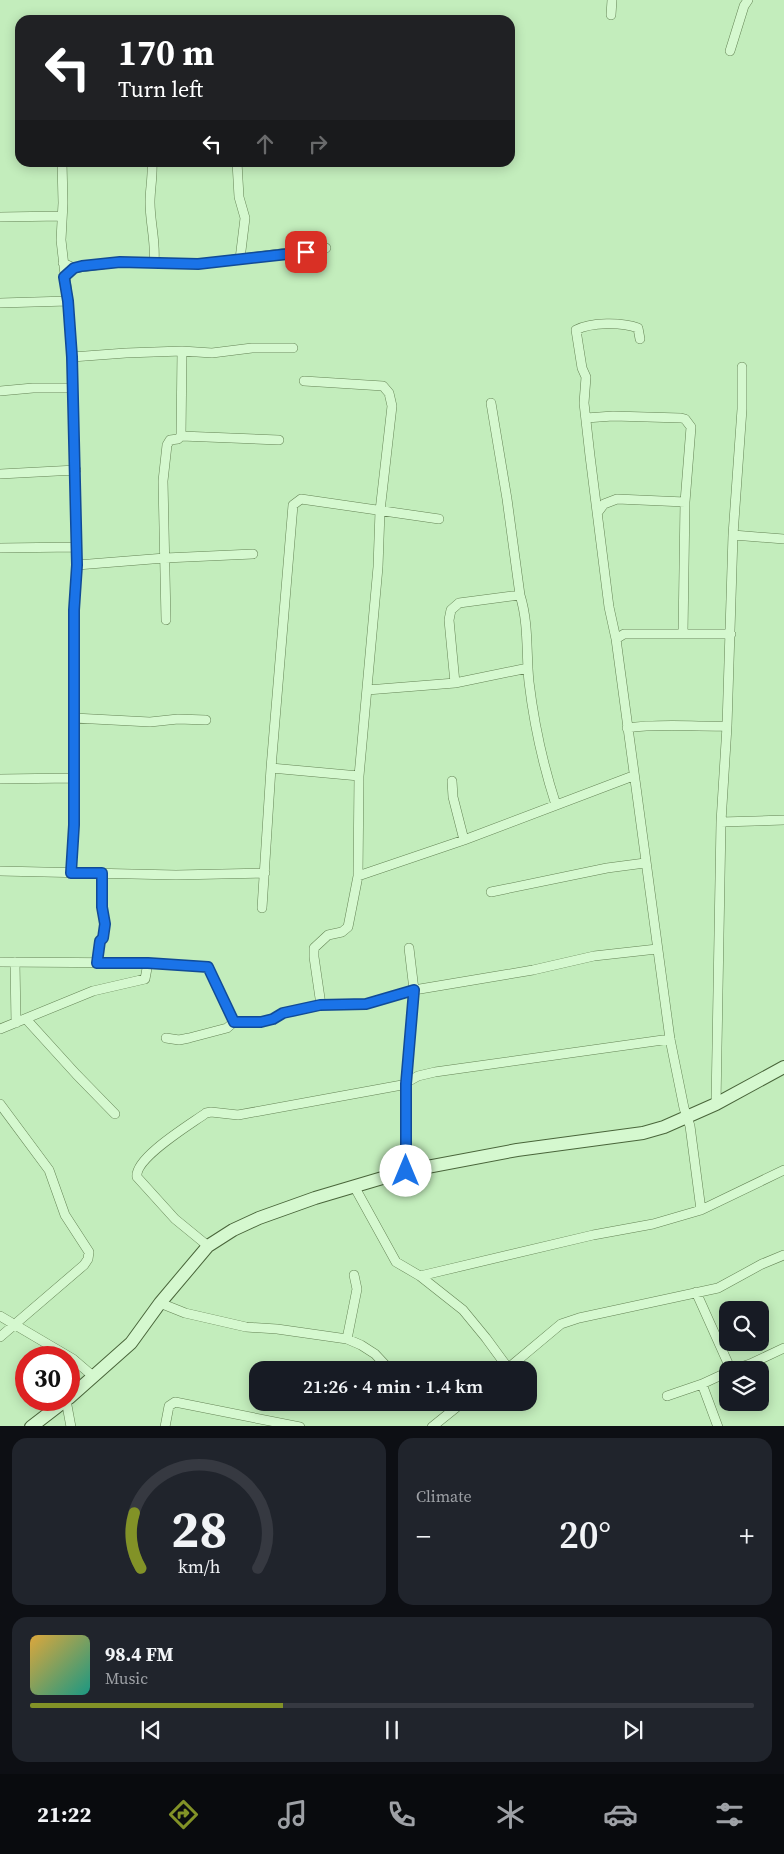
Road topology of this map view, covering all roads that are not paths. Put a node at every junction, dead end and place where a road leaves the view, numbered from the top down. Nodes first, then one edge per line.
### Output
1 (612, 0) edge
2 (748, 0) edge
3 (611, 15) dead end
4 (730, 52) dead end
5 (62, 167) edge
6 (152, 167) edge
7 (237, 167) edge
8 (62, 216) junction
9 (0, 217) edge
10 (326, 248) dead end
11 (240, 259) junction
12 (154, 262) junction
13 (62, 263) junction
14 (74, 268) junction
15 (64, 277) junction
16 (68, 301) junction
17 (0, 302) edge
18 (640, 339) dead end
19 (294, 348) dead end
20 (182, 351) junction
21 (72, 357) junction
22 (742, 367) dead end
23 (304, 381) dead end
24 (73, 388) junction
25 (0, 391) edge
26 (491, 403) dead end
27 (586, 418) junction
28 (180, 436) junction
29 (279, 440) dead end
30 (76, 470) junction
31 (0, 474) edge
32 (686, 502) junction
33 (380, 511) junction
34 (598, 512) junction
35 (438, 519) dead end
36 (733, 535) junction
37 (784, 539) edge
38 (76, 547) junction
39 (0, 548) edge
40 (253, 554) dead end
41 (165, 558) junction
42 (77, 565) junction
43 (520, 595) junction
44 (166, 620) dead end
45 (683, 634) junction
46 (731, 634) junction
47 (616, 639) junction
48 (528, 668) junction
49 (455, 683) junction
50 (367, 690) junction
51 (74, 718) junction
52 (206, 720) dead end
53 (728, 726) junction
54 (627, 728) junction
55 (271, 768) junction
56 (359, 776) junction
57 (633, 776) junction
58 (73, 778) junction
59 (0, 779) edge
60 (452, 781) dead end
61 (556, 805) junction
62 (784, 820) edge
63 (721, 822) junction
64 (464, 840) junction
65 (646, 863) junction
66 (0, 871) edge
67 (71, 873) junction
68 (102, 873) junction
69 (265, 873) junction
70 (358, 876) junction
71 (491, 892) dead end
72 (262, 908) dead end
73 (409, 948) dead end
74 (657, 949) junction
75 (0, 962) edge
76 (15, 962) junction
77 (97, 963) junction
78 (148, 963) junction
79 (414, 990) junction
80 (320, 1005) junction
81 (26, 1019) junction
82 (234, 1022) junction
83 (16, 1023) junction
84 (0, 1029) edge
85 (166, 1038) dead end
86 (670, 1039) junction
87 (784, 1067) edge
88 (406, 1084) junction
89 (0, 1104) edge
90 (716, 1104) junction
91 (115, 1114) dead end
92 (688, 1117) junction
93 (784, 1170) edge
94 (406, 1171) junction
95 (354, 1186) junction
96 (701, 1210) junction
97 (208, 1246) junction
98 (784, 1255) edge
99 (354, 1276) dead end
100 (420, 1276) junction
101 (696, 1292) junction
102 (160, 1303) junction
103 (0, 1316) edge
104 (14, 1325) junction
105 (0, 1337) edge
106 (347, 1340) junction
107 (784, 1348) edge
108 (382, 1361) edge
109 (502, 1361) edge
110 (516, 1361) edge
111 (728, 1361) edge
112 (756, 1361) edge
113 (719, 1376) edge
114 (94, 1377) junction
115 (702, 1384) junction
116 (80, 1388) edge
117 (667, 1396) dead end
118 (51, 1411) edge
119 (68, 1411) edge
120 (451, 1411) edge
121 (30, 1426) edge
122 (70, 1426) edge
123 (165, 1426) edge
124 (300, 1426) edge
125 (432, 1426) edge
126 (718, 1426) edge

1 - 3 street
2 - 4 street
5 - 8 street
6 - 12 street
7 - 11 street
8 - 9 street
8 - 13 street
10 - 11 street
11 - 12 street
12 - 14 street
13 - 14 street
13 - 15 street
14 - 15 street
15 - 16 street
16 - 17 street
16 - 21 street
18 - 27 street
19 - 20 street
20 - 21 street
20 - 28 street
21 - 24 street
22 - 36 street
23 - 33 street
24 - 25 street
24 - 30 street
26 - 43 street
27 - 32 street
27 - 34 street
28 - 29 street
28 - 41 street
30 - 31 street
30 - 38 street
32 - 34 street
32 - 45 street
33 - 35 street
33 - 50 street
33 - 55 street
34 - 47 street
36 - 37 street
36 - 46 street
38 - 39 street
38 - 42 street
40 - 41 street
41 - 42 street
41 - 44 street
42 - 51 street
43 - 48 street
43 - 49 street
45 - 46 street
45 - 47 street
46 - 53 street
47 - 54 street
48 - 49 street
48 - 61 street
49 - 50 street
50 - 56 street
51 - 52 street
51 - 58 street
53 - 54 street
53 - 63 street
54 - 57 street
55 - 56 street
55 - 69 street
56 - 70 street
57 - 61 street
57 - 65 street
58 - 59 street
58 - 67 street
60 - 64 street
61 - 64 street
62 - 63 street
63 - 90 street
64 - 70 street
65 - 71 street
65 - 74 street
66 - 67 street
67 - 68 street
68 - 69 street
68 - 77 street
69 - 72 street
70 - 80 street
73 - 79 street
74 - 79 street
74 - 86 street
75 - 76 street
76 - 77 street
76 - 83 street
77 - 78 street
78 - 81 street
78 - 82 street
79 - 80 street
79 - 88 street
80 - 82 street
81 - 83 street
81 - 91 street
82 - 85 street
83 - 84 street
86 - 88 street
86 - 92 street
87 - 90 street
88 - 94 street
88 - 97 street
89 - 104 street
90 - 92 street
92 - 94 street
92 - 96 street
93 - 96 street
94 - 95 street
95 - 97 street
95 - 100 street
96 - 100 street
97 - 102 street
98 - 101 street
99 - 106 street
100 - 109 street
101 - 110 street
101 - 111 street
102 - 106 street
102 - 114 street
103 - 104 street
104 - 105 street
104 - 114 street
106 - 108 street
107 - 112 street
113 - 115 street
114 - 116 street
115 - 117 street
115 - 126 street
118 - 121 street
119 - 122 street
120 - 125 street
123 - 124 street

